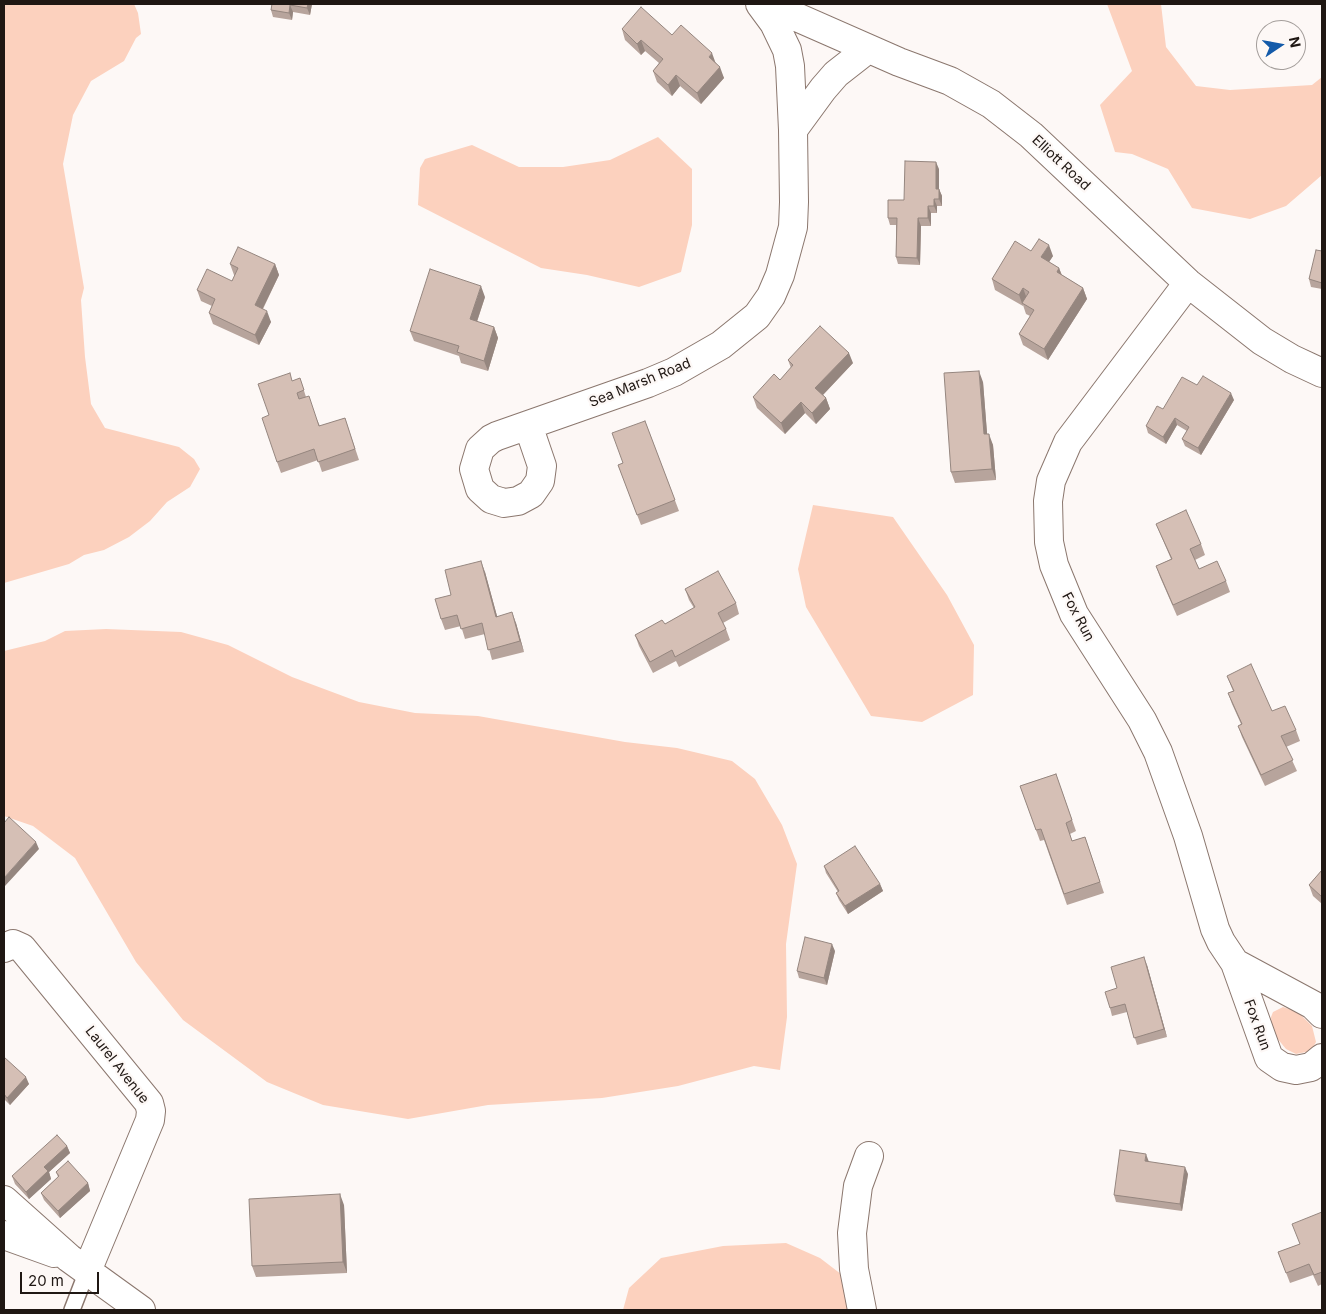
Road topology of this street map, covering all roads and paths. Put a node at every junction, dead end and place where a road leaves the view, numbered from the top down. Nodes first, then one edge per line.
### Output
1 (760, 4) edge
2 (767, 4) edge
3 (868, 48) junction
4 (793, 130) junction
5 (1188, 283) junction
6 (1322, 373) edge
7 (528, 425) dead end
8 (4, 948) edge
9 (1235, 963) junction
10 (1322, 1014) edge
11 (1322, 1058) edge
12 (869, 1156) dead end
13 (4, 1200) edge
14 (4, 1235) edge
15 (78, 1265) junction
16 (72, 1310) edge
17 (141, 1310) edge
18 (862, 1310) edge

1 - 4 street, Sea Marsh Road
2 - 3 street, Elliott Road
3 - 4 street
3 - 5 street, Elliott Road
4 - 7 street, Sea Marsh Road
5 - 6 street, Elliott Road
5 - 9 street, Fox Run
8 - 15 street, Laurel Avenue
9 - 10 street, Fox Run
9 - 11 street, Fox Run
12 - 18 street
13 - 15 street
14 - 15 street
15 - 16 lane
15 - 17 street

